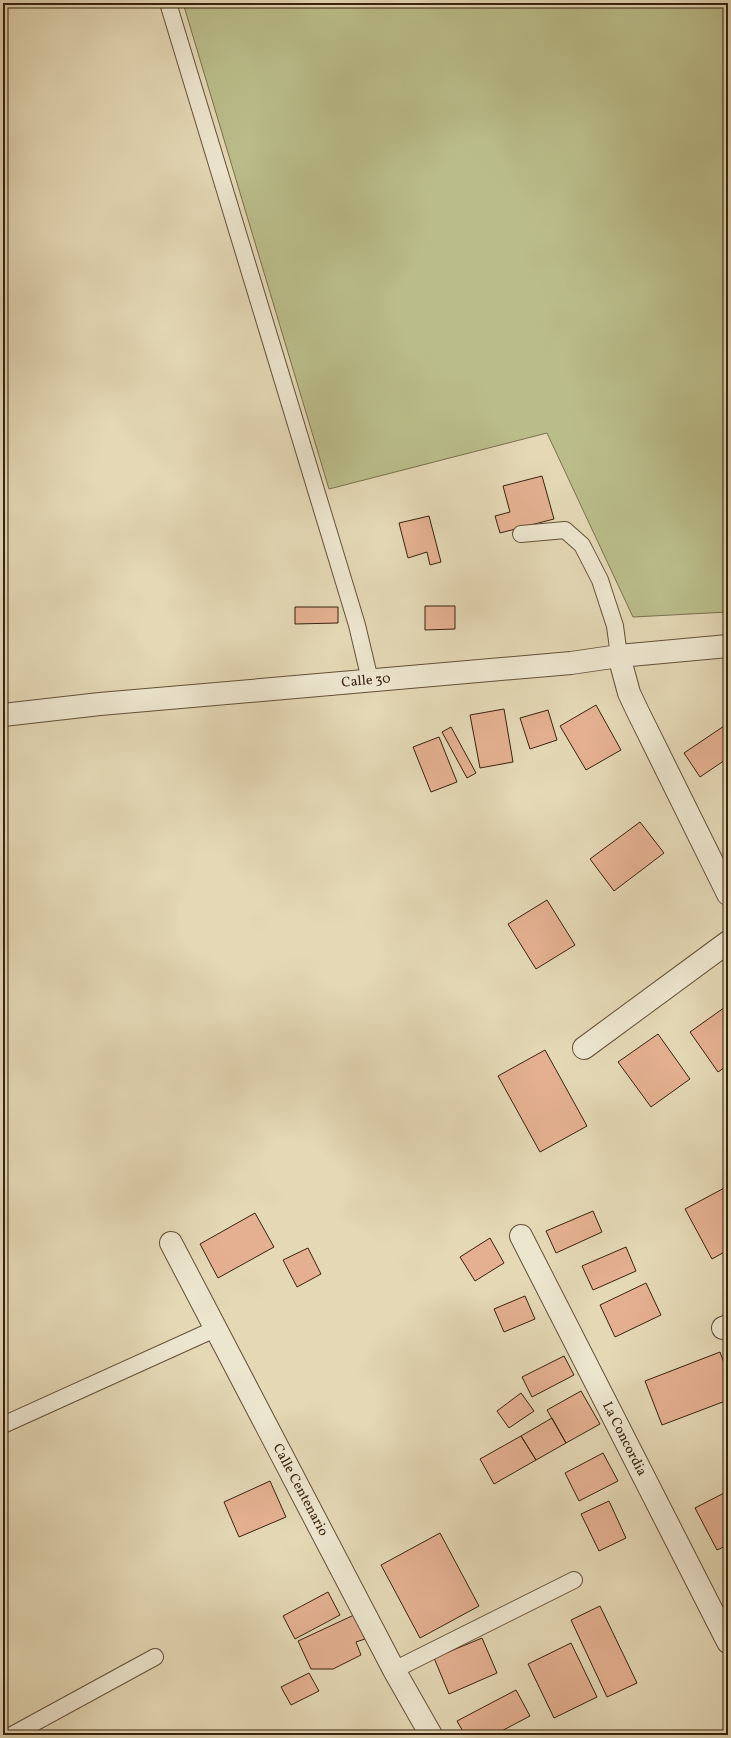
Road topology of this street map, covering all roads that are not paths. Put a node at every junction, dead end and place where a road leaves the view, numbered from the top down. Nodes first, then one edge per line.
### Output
1 (168, 3) edge
2 (521, 534) dead end
3 (728, 646) edge
4 (619, 652) junction
5 (369, 677) junction
6 (3, 715) edge
7 (728, 894) edge
8 (728, 942) edge
9 (584, 1048) dead end
10 (521, 1236) dead end
11 (171, 1243) dead end
12 (215, 1329) junction
13 (3, 1425) edge
14 (574, 1580) dead end
15 (728, 1642) edge
16 (155, 1657) dead end
17 (394, 1670) junction
18 (12, 1735) edge
19 (431, 1735) edge

1 - 5 lane
2 - 4 lane
3 - 4 street, Calle 30
4 - 5 street, Calle 30
4 - 7 street
5 - 6 street, Calle 30
8 - 9 street
10 - 15 street, La Concordia
11 - 12 street, Calle Centenario
12 - 13 lane
12 - 17 street, Calle Centenario
14 - 17 lane
16 - 18 lane
17 - 19 street, Calle Centenario

